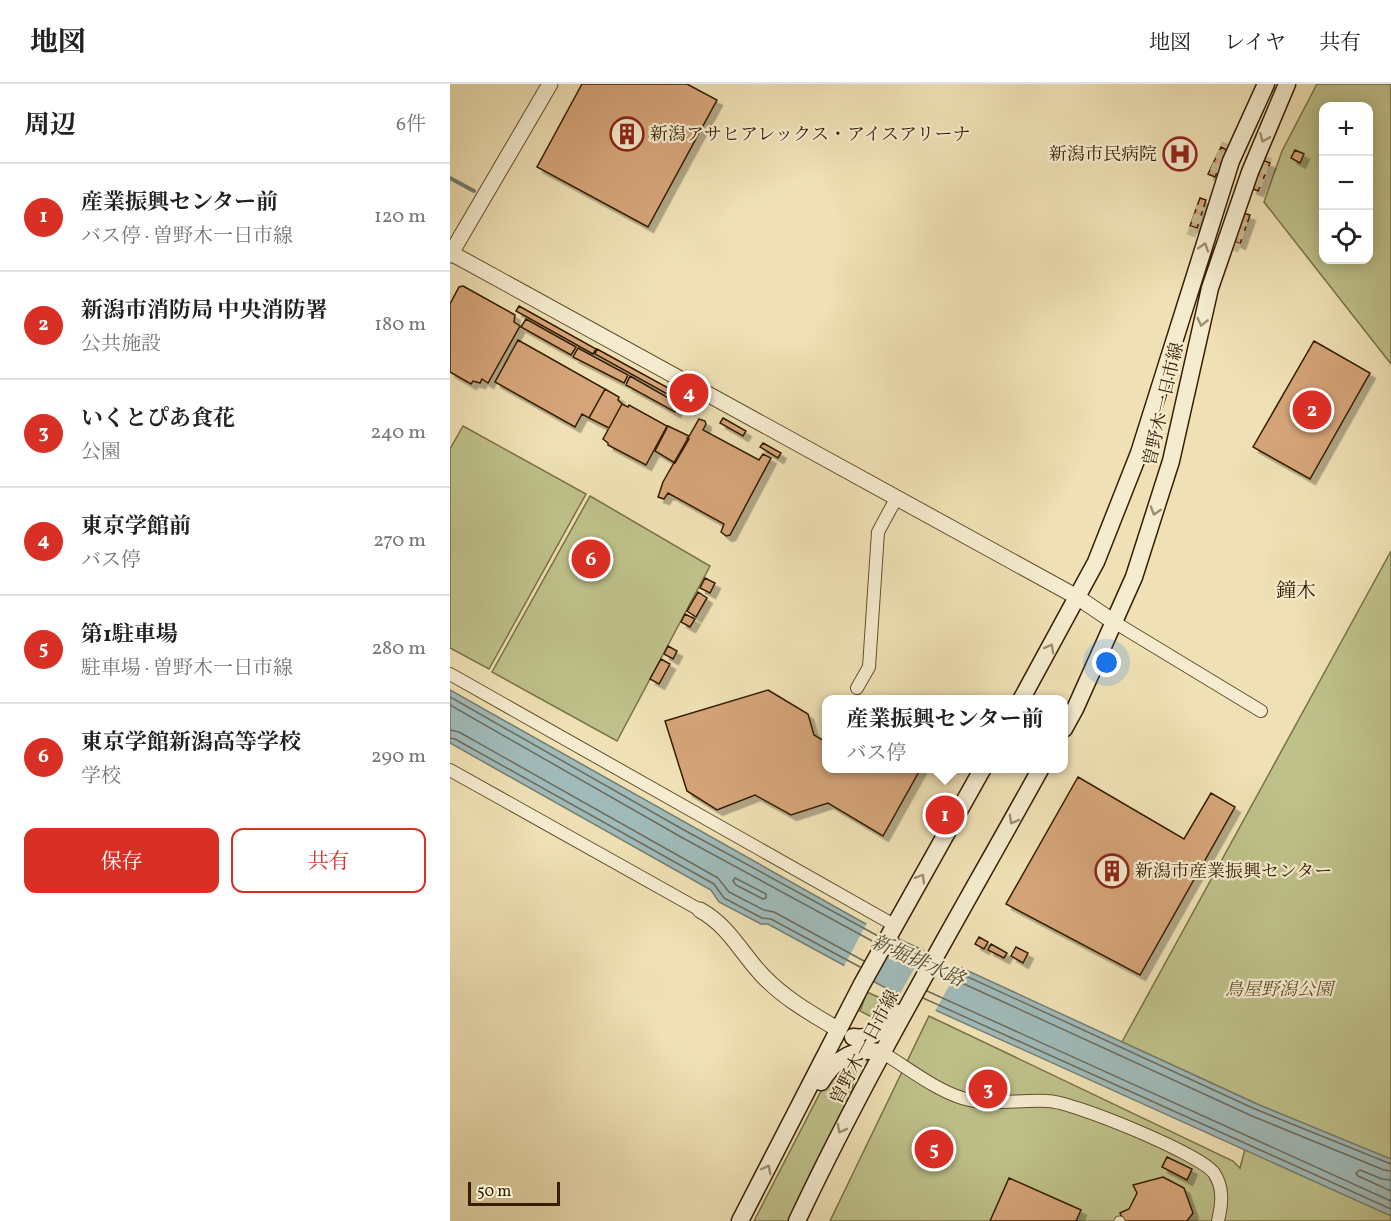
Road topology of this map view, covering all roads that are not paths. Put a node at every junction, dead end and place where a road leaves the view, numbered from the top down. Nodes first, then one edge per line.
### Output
1 (550, 84) edge
2 (1266, 84) edge
3 (1287, 84) edge
4 (451, 254) edge
5 (897, 497) junction
6 (1077, 597) junction
7 (1114, 622) junction
8 (450, 674) edge
9 (857, 688) dead end
10 (1023, 695) edge
11 (1261, 711) dead end
12 (1068, 722) edge
13 (450, 770) edge
14 (980, 773) edge
15 (1038, 773) edge
16 (700, 910) joint
17 (893, 927) junction
18 (854, 1000) junction
19 (905, 1002) junction
20 (858, 1041) junction
21 (855, 1104) junction
22 (786, 1131) junction
23 (740, 1221) edge
24 (796, 1221) edge
25 (1218, 1221) edge

1 - 4 street
6 -> 2 main road, 曽野木一日市線
3 -> 7 main road, 曽野木一日市線
4 - 5 street
5 - 6 street
5 - 9 street
6 - 7 street
10 -> 6 main road, 曽野木一日市線
7 - 11 street
7 - 12 main road, 曽野木一日市線
8 - 17 street
13 - 16 street
17 -> 14 main road, 曽野木一日市線
15 -> 19 main road, 曽野木一日市線
16 - 20 street
17 - 18 main road, 曽野木一日市線
18 - 20 main road, 曽野木一日市線
18 - 20 main road
19 - 20 main road, 曽野木一日市線
19 - 20 main road
20 - 21 main road, 曽野木一日市線
20 - 21 main road
20 - 22 main road, 曽野木一日市線
20 - 22 main road
20 - 25 street
21 -> 24 main road, 曽野木一日市線
23 -> 22 main road, 曽野木一日市線

